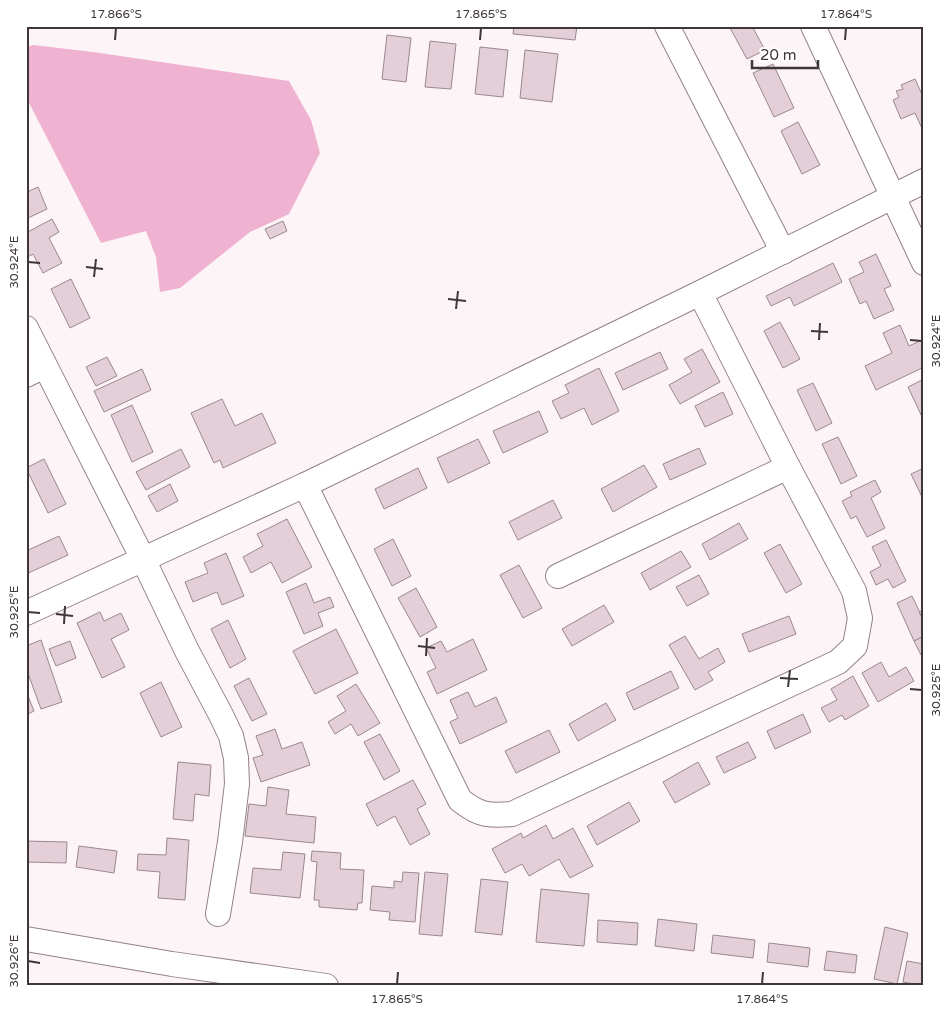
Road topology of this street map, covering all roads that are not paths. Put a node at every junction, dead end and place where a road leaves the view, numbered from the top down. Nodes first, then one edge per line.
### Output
1 (667, 26) edge
2 (817, 27) edge
3 (924, 181) edge
4 (893, 197) junction
5 (783, 252) junction
6 (924, 263) edge
7 (700, 293) junction
8 (26, 328) edge
9 (35, 371) edge
10 (788, 467) junction
11 (306, 484) junction
12 (143, 559) junction
13 (558, 576) dead end
14 (26, 613) edge
15 (218, 914) dead end
16 (26, 940) edge
17 (326, 986) edge

1 - 5 street
2 - 4 street
3 - 4 street
4 - 5 street
4 - 6 street
5 - 7 street
7 - 10 street
7 - 11 street
8 - 9 street
9 - 12 street
10 - 11 street
10 - 13 street
11 - 12 street
12 - 14 street
12 - 15 street
16 - 17 street

